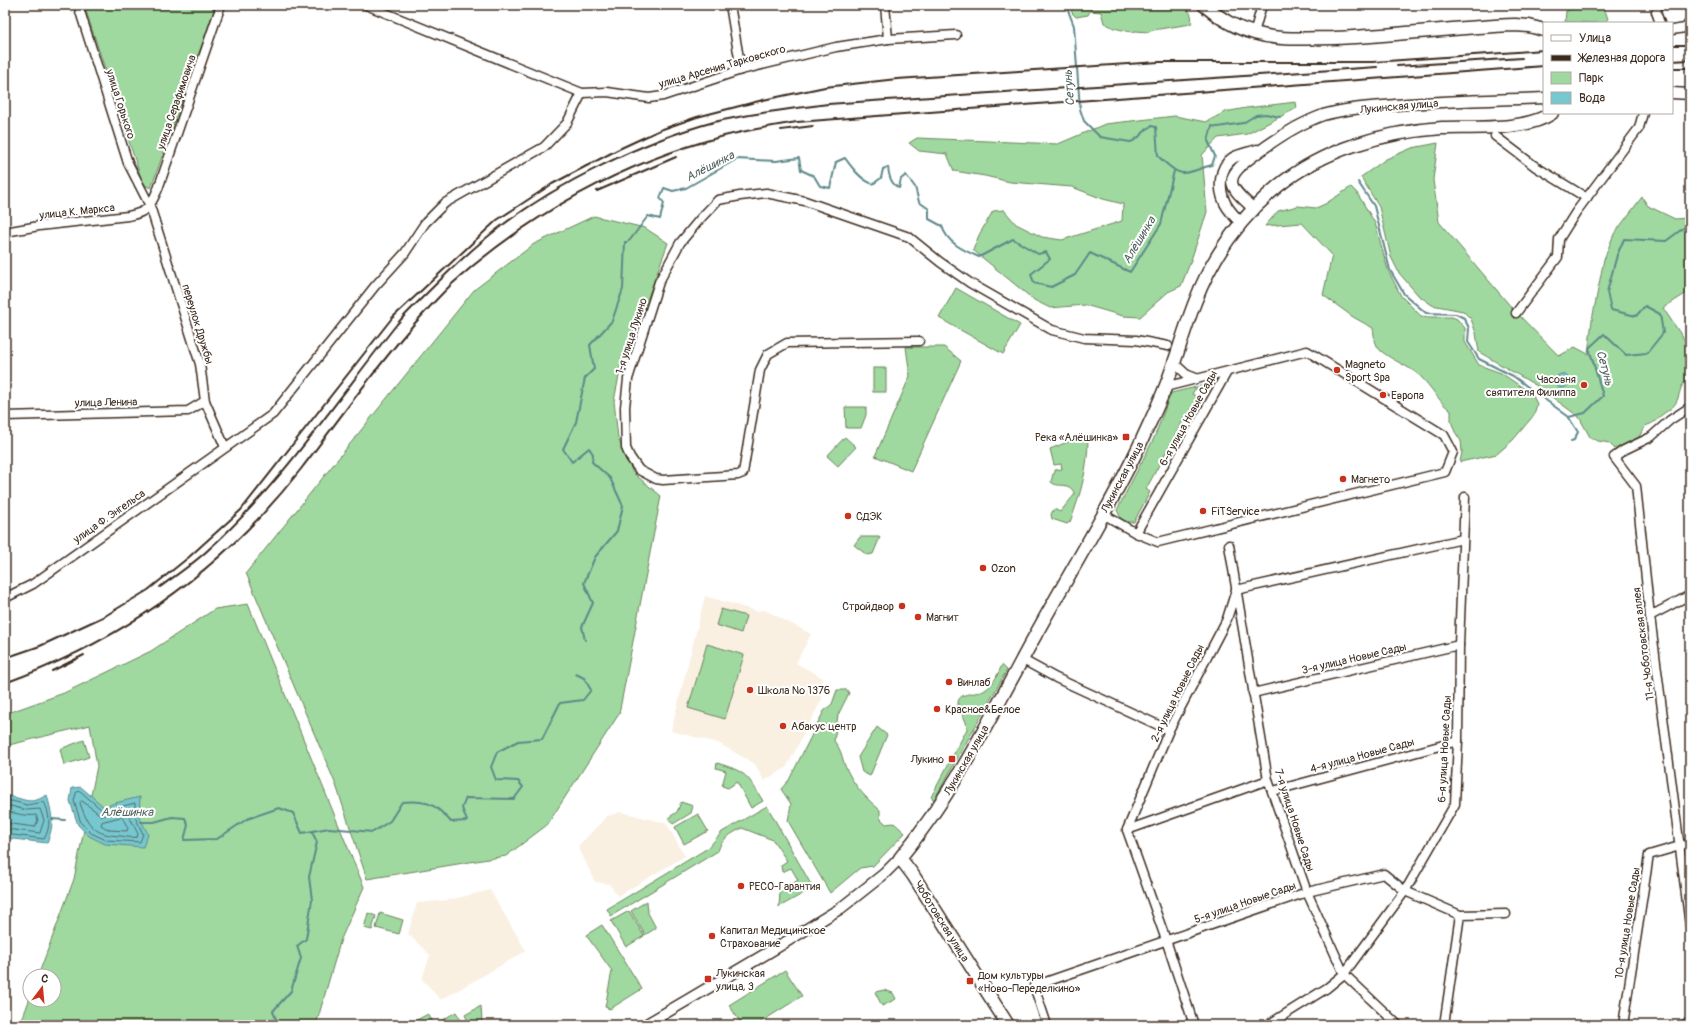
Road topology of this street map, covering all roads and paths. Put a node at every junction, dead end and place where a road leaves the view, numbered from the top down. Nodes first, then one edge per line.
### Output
1 (78, 5) edge
2 (221, 5) edge
3 (366, 5) edge
4 (730, 5) edge
5 (885, 5) edge
6 (1204, 5) edge
7 (1262, 5) edge
8 (1658, 5) edge
9 (1660, 22) edge
10 (1690, 22) edge
11 (1543, 30) edge
12 (1673, 30) edge
13 (1254, 33) junction
14 (956, 35) dead end
15 (888, 38) junction
16 (741, 70) junction
17 (582, 93) junction
18 (1673, 93) edge
19 (1690, 94) edge
20 (1543, 98) edge
21 (1550, 114) edge
22 (1643, 114) edge
23 (1495, 136) dead end
24 (1262, 149) junction
25 (1587, 198) junction
26 (150, 206) junction
27 (1254, 209) junction
28 (1241, 223) junction
29 (5, 232) edge
30 (1516, 314) dead end
31 (919, 341) dead end
32 (1168, 346) dead end
33 (1173, 362) junction
34 (1227, 372) junction
35 (1196, 378) junction
36 (1165, 387) junction
37 (206, 401) junction
38 (1689, 411) edge
39 (5, 416) edge
40 (225, 447) junction
41 (1465, 497) dead end
42 (1103, 514) junction
43 (1136, 533) junction
44 (1463, 539) junction
45 (1229, 545) dead end
46 (1236, 590) junction
47 (1690, 595) edge
48 (5, 598) edge
49 (1650, 616) junction
50 (1459, 645) junction
51 (1023, 660) junction
52 (1253, 693) junction
53 (1169, 730) junction
54 (1458, 741) junction
55 (1268, 780) junction
56 (1272, 791) junction
57 (1127, 830) junction
58 (1690, 843) edge
59 (1679, 847) junction
60 (900, 858) junction
61 (1405, 890) junction
62 (1307, 892) junction
63 (1506, 914) dead end
64 (1460, 915) junction
65 (1690, 926) edge
66 (1166, 940) junction
67 (1344, 974) junction
68 (1690, 1022) edge
69 (644, 1025) edge
70 (1008, 1025) edge
71 (1047, 1025) edge
72 (1194, 1025) edge
73 (1268, 1025) edge
74 (1398, 1025) edge
75 (1444, 1025) edge
76 (1623, 1025) edge
77 (1683, 1025) edge

1 - 26 street, улица Горького
2 - 26 street, улица Серафимовича
3 - 17 street, улица Арсения Тарковского
4 - 16 street
5 - 15 street
6 - 13 main road
7 - 13 street
8 - 9 street
10 - 12 street
11 - 13 main road
14 - 15 street, улица Арсения Тарковского
15 - 16 street, улица Арсения Тарковского
16 - 17 street, улица Арсения Тарковского
17 - 40 street, улица Ф. Энгельса
18 - 19 street
20 - 24 street, Лукинская улица
21 - 27 main road, Лукинская улица
22 - 25 street
23 - 25 street
24 - 27 street, Лукинская улица
24 - 28 street, Лукинская улица
25 - 30 street
26 - 29 street, улица К. Маркса
26 - 37 street, переулок Дружбы
27 - 28 main road, Лукинская улица
28 - 33 main road, Лукинская улица
31 - 32 street, 1-я улица Лукино
33 - 35 street
33 - 36 main road, Лукинская улица
34 - 35 street
34 - 43 street, 6-я улица Новые Сады
34 - 43 street, 6-я улица Новые Сады
35 - 36 street
36 - 42 main road, Лукинская улица
37 - 39 street, улица Ленина
37 - 40 street, переулок Дружбы
38 - 49 street, 11-я Чоботовская аллея
40 - 48 street, улица Ф. Энгельса
41 - 44 street, 6-я улица Новые Сады
42 - 43 street
42 - 51 main road, Лукинская улица
44 - 46 street
44 - 50 street, 6-я улица Новые Сады
45 - 46 street, 7-я улица Новые Сады
46 - 52 street, 7-я улица Новые Сады
46 - 53 street, 2-я улица Новые Сады
47 - 49 street
49 - 59 street, 11-я Чоботовская аллея
50 - 52 street, 3-я улица Новые Сады
50 - 54 street, 6-я улица Новые Сады
51 - 53 street
51 - 60 main road, Лукинская улица
52 - 55 street, 7-я улица Новые Сады
53 - 57 street, 2-я улица Новые Сады
54 - 56 street, 4-я улица Новые Сады
54 - 61 street, 6-я улица Новые Сады
55 - 56 street, 7-я улица Новые Сады
55 - 57 street
56 - 62 street, 7-я улица Новые Сады
57 - 66 street
58 - 59 street
59 - 65 street, 11-я Чоботовская аллея
59 - 76 street, 10-я улица Новые Сады
60 - 69 street, Лукинская улица
60 - 70 main road, Чоботовская улица
61 - 62 street, 5-я улица Новые Сады
61 - 64 street, 5-я улица Новые Сады
61 - 67 street, 6-я улица Новые Сады
62 - 66 street, 5-я улица Новые Сады
62 - 67 street, 7-я улица Новые Сады
63 - 64 street, 5-я улица Новые Сады
64 - 75 street
66 - 71 street, 5-я улица Новые Сады
66 - 72 street
67 - 73 street, 6-я улица Новые Сады
67 - 74 street, 7-я улица Новые Сады
68 - 77 street

